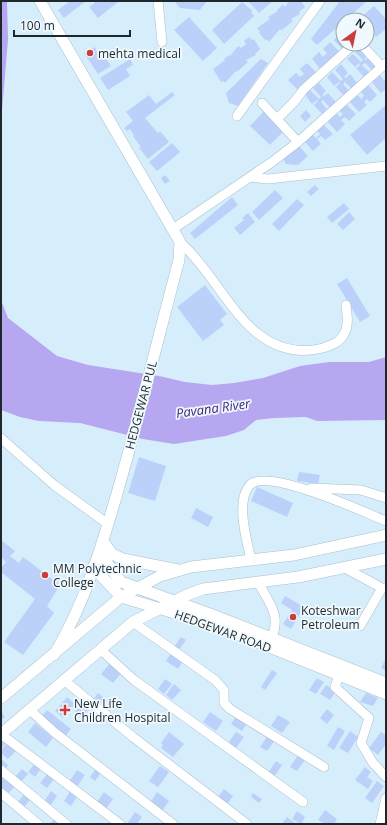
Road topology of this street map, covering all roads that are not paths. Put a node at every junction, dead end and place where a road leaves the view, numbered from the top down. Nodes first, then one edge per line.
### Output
1 (40, 1) edge
2 (158, 1) edge
3 (320, 1) edge
4 (162, 42) dead end
5 (345, 52) edge
6 (370, 52) edge
7 (384, 65) edge
8 (262, 103) dead end
9 (237, 116) dead end
10 (278, 118) junction
11 (298, 142) junction
12 (386, 166) edge
13 (250, 177) junction
14 (173, 229) junction
15 (180, 242) junction
16 (346, 305) dead end
17 (1, 438) edge
18 (300, 488) junction
19 (386, 498) edge
20 (386, 521) edge
21 (108, 524) junction
22 (386, 535) edge
23 (103, 542) junction
24 (251, 560) junction
25 (383, 562) edge
26 (93, 567) junction
27 (345, 568) junction
28 (179, 570) junction
29 (258, 582) junction
30 (136, 588) junction
31 (121, 597) junction
32 (173, 602) junction
33 (161, 609) junction
34 (133, 622) junction
35 (360, 626) dead end
36 (269, 642) junction
37 (101, 650) junction
38 (54, 654) junction
39 (340, 671) junction
40 (64, 681) junction
41 (386, 683) edge
42 (386, 694) edge
43 (1, 698) edge
44 (30, 710) junction
45 (1, 734) edge
46 (324, 767) dead end
47 (1, 770) edge
48 (386, 777) edge
49 (1, 793) edge
50 (386, 798) edge
51 (303, 802) dead end
52 (38, 824) edge
53 (66, 824) edge
54 (120, 824) edge
55 (173, 824) edge
56 (247, 824) edge
57 (380, 824) edge

1 - 14 main road
2 - 4 street
3 - 9 street
5 - 10 street
6 - 7 street
7 - 11 street
8 - 10 street
10 - 11 street
11 - 13 street
12 - 13 street
13 - 14 street
14 - 15 main road
15 - 16 street
15 - 21 main road, HEDGEWAR PUL
17 - 21 street
18 - 19 street
18 - 20 street
18 - 24 street
21 - 23 main road, HEDGEWAR PUL
22 - 24 main road
23 - 26 main road, HEDGEWAR PUL
23 - 28 main road
23 - 30 main road, HEDGEWAR ROAD
24 - 28 main road
25 - 27 main road
26 - 31 main road
26 - 38 main road, HEDGEWAR PUL
27 - 29 main road
27 - 35 street
28 - 30 main road
29 - 32 main road
29 - 36 street
30 - 31 main road
30 - 32 main road, HEDGEWAR ROAD
31 - 33 main road
31 - 38 main road
32 - 33 main road
32 - 36 main road, HEDGEWAR ROAD
33 - 34 main road, HEDGEWAR ROAD
33 - 36 main road, HEDGEWAR ROAD
34 - 37 main road, HEDGEWAR ROAD
34 - 46 street
36 - 39 main road, HEDGEWAR ROAD
37 - 40 main road, HEDGEWAR ROAD
37 - 51 street
38 - 43 main road
39 - 41 main road, HEDGEWAR ROAD
39 - 42 main road, HEDGEWAR ROAD
39 - 48 street
40 - 44 main road, HEDGEWAR ROAD
40 - 56 street
44 - 45 main road, HEDGEWAR ROAD
44 - 55 street
45 - 54 street
47 - 53 street
49 - 52 street
50 - 57 street

